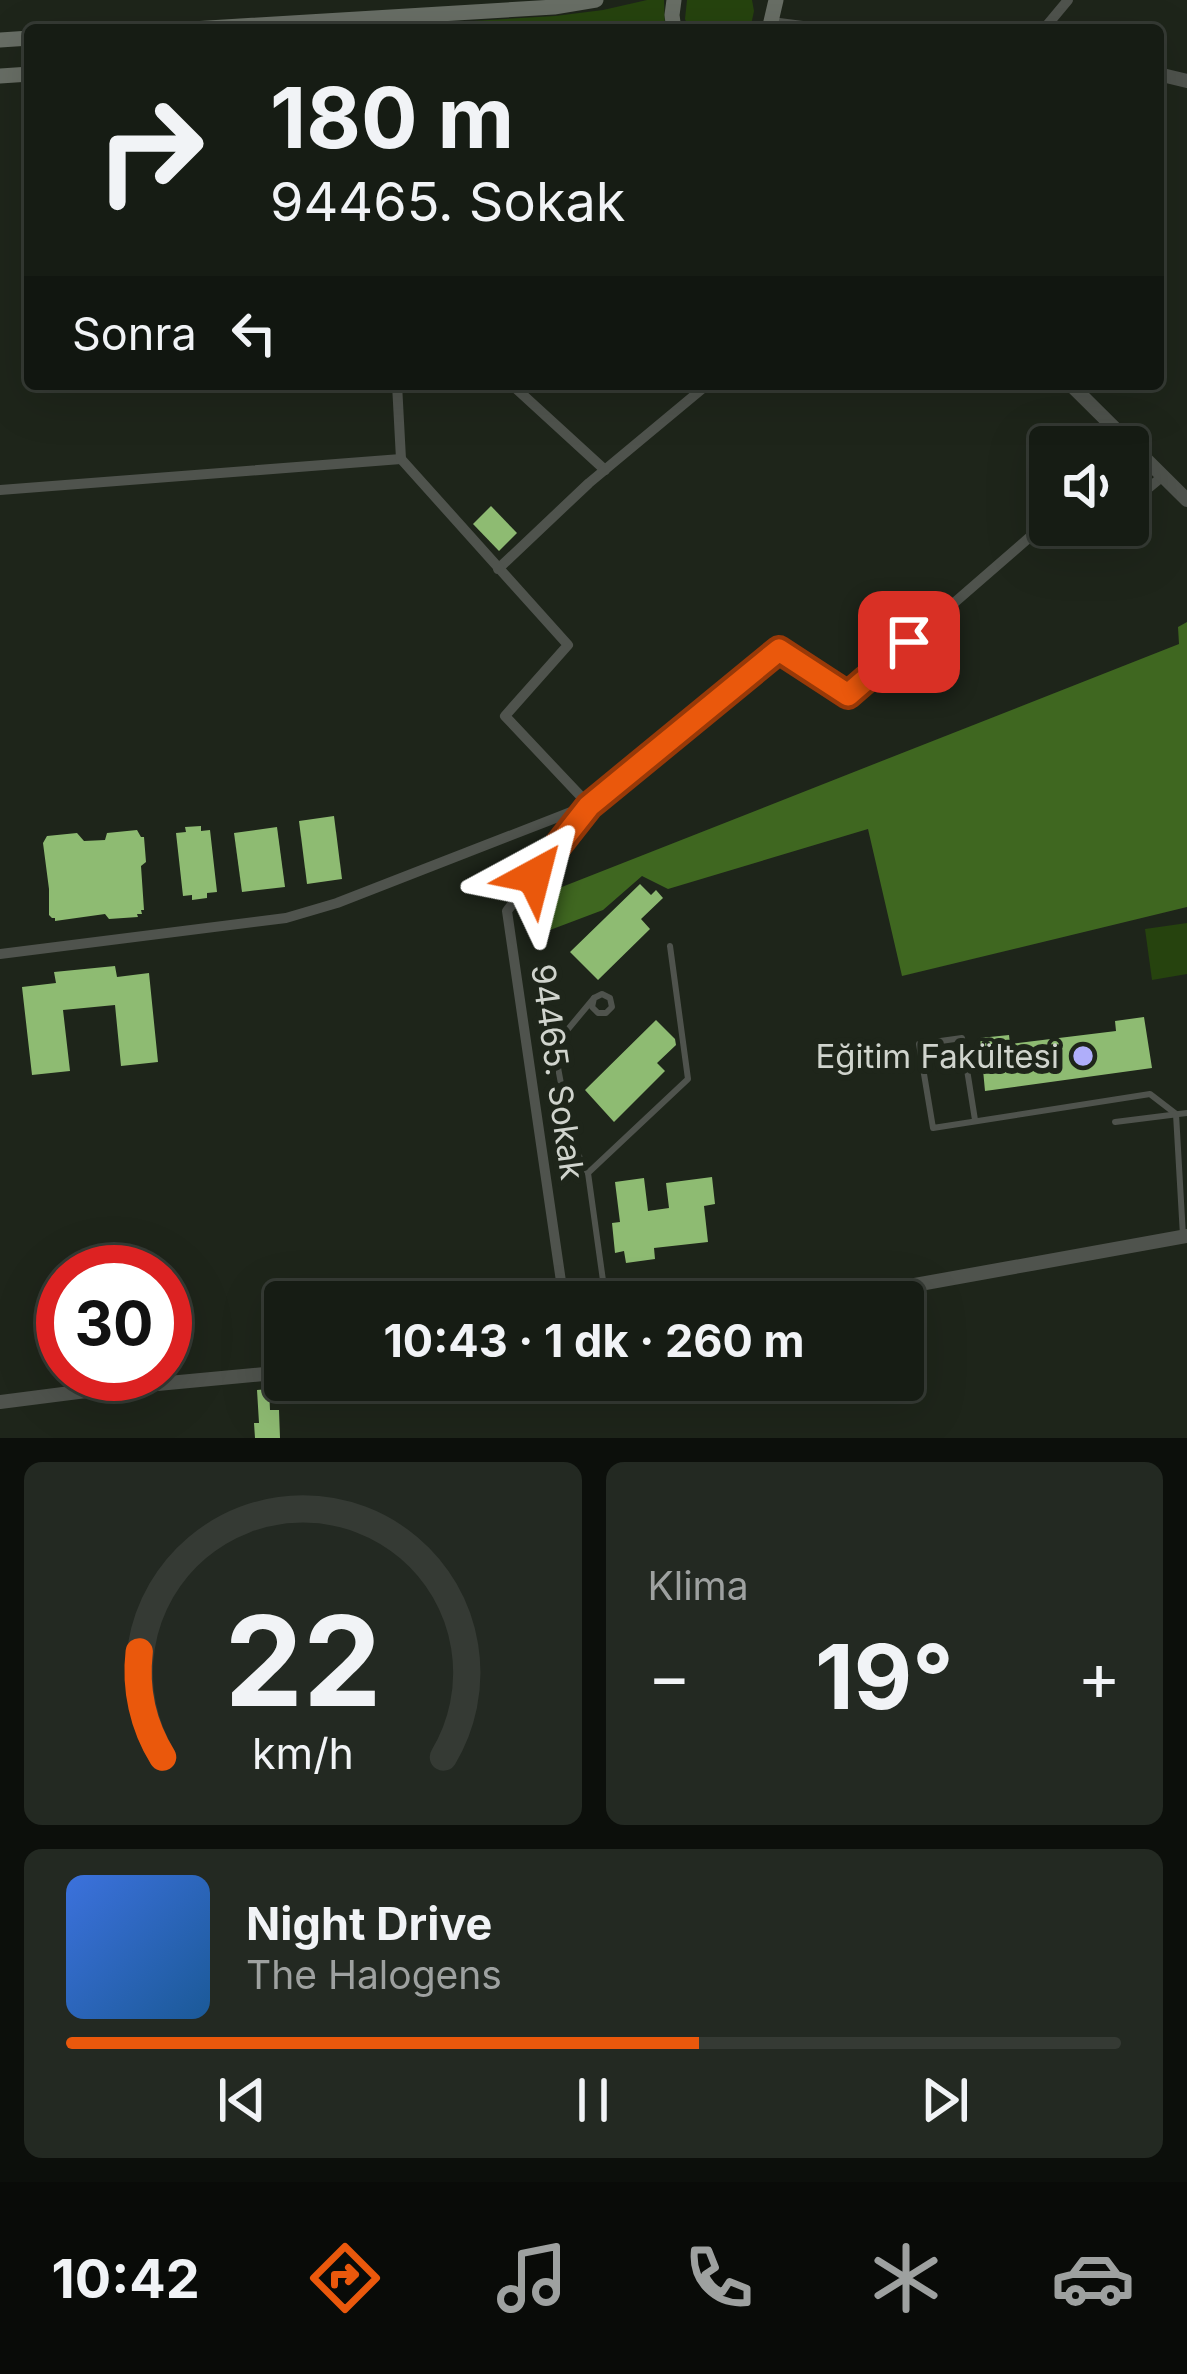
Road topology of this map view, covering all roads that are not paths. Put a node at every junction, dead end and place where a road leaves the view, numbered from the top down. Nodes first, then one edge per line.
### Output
1 (596, 0) edge
2 (1068, 0) edge
3 (275, 24) edge
4 (1048, 24) edge
5 (397, 390) edge
6 (518, 390) edge
7 (702, 390) edge
8 (1076, 390) edge
9 (401, 459) junction
10 (605, 470) junction
11 (1163, 476) junction
12 (1149, 488) edge
13 (0, 490) edge
14 (1187, 500) edge
15 (1029, 538) edge
16 (498, 569) junction
17 (589, 806) junction
18 (670, 946) dead end
19 (0, 954) edge
20 (594, 998) dead end
21 (1187, 1113) edge
22 (1176, 1114) junction
23 (975, 1120) junction
24 (1115, 1122) dead end
25 (588, 1173) junction
26 (1185, 1236) edge
27 (561, 1281) edge
28 (603, 1281) edge
29 (924, 1283) edge
30 (264, 1374) edge
31 (0, 1402) edge

1 - 3 main road
2 - 4 street
5 - 9 street
6 - 10 street
7 - 10 street
8 - 11 street
9 - 13 street
9 - 16 street
10 - 16 street
11 - 12 street
11 - 14 street
15 - 17 street, 94465. Sokak
16 - 17 street
17 - 19 street
17 - 27 street, 94465. Sokak
18 - 25 lane
20 - 25 lane
21 - 22 lane
22 - 23 lane
22 - 24 lane
22 - 26 lane
23 - 23 lane
25 - 28 lane
26 - 29 street
30 - 31 street

